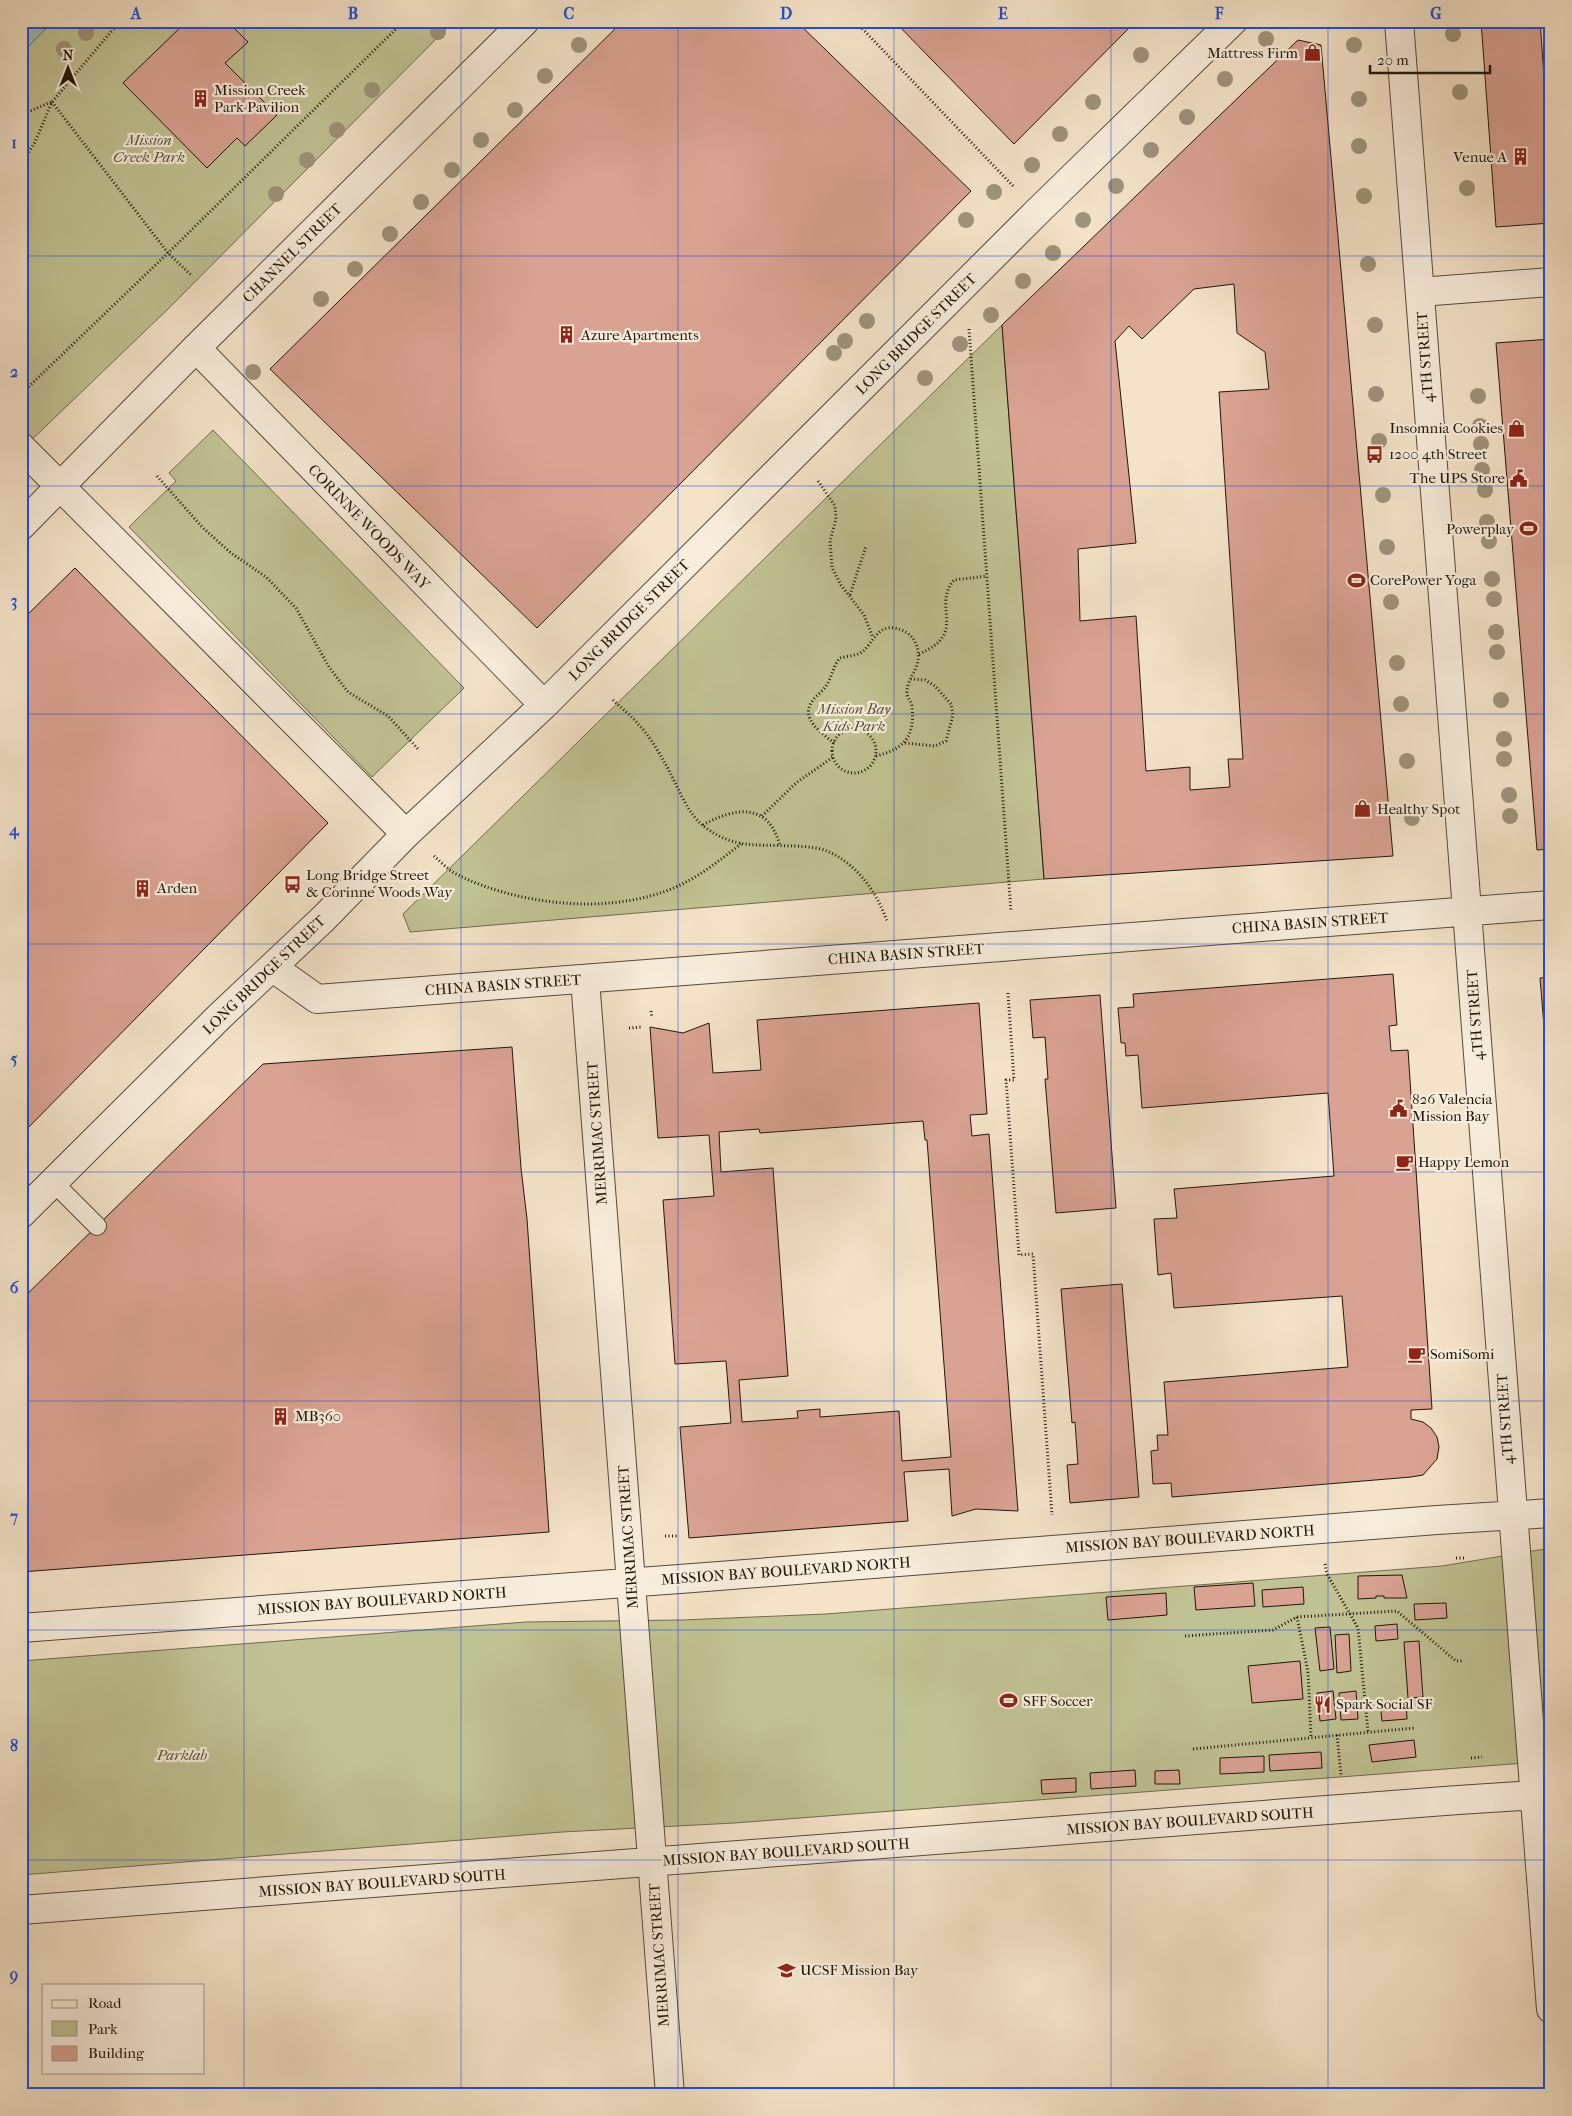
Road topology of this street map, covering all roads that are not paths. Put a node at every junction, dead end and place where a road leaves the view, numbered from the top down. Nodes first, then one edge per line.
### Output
1 (525, 21) edge
2 (1233, 21) edge
3 (1399, 21) edge
4 (1551, 282) edge
5 (1420, 292) junction
6 (196, 348) junction
7 (21, 446) edge
8 (61, 486) junction
9 (21, 526) edge
10 (544, 705) junction
11 (406, 834) junction
12 (1551, 905) edge
13 (1467, 912) junction
14 (272, 967) junction
15 (585, 979) junction
16 (53, 1182) junction
17 (21, 1214) edge
18 (97, 1226) dead end
19 (1551, 1513) edge
20 (1513, 1516) junction
21 (631, 1583) junction
22 (21, 1628) edge
23 (1542, 1795) edge
24 (652, 1862) junction
25 (21, 1910) edge
26 (1551, 2009) edge
27 (670, 2095) edge

1 - 6 street, CHANNEL STREET
2 - 10 street, LONG BRIDGE STREET
3 - 5 street, 4TH STREET
4 - 5 street
5 - 13 street, 4TH STREET
6 - 8 street, CHANNEL STREET
6 - 10 street, CORINNE WOODS WAY
7 - 8 street
8 - 9 street, CHANNEL STREET
8 - 11 street
10 - 11 street, LONG BRIDGE STREET
11 - 14 street, LONG BRIDGE STREET
12 - 13 street, CHINA BASIN STREET
13 - 15 street, CHINA BASIN STREET
13 - 20 street, 4TH STREET
14 - 15 street, CHINA BASIN STREET
14 - 16 street, LONG BRIDGE STREET
15 - 21 street, MERRIMAC STREET
16 - 17 street, LONG BRIDGE STREET
16 - 18 lane
19 - 20 street, MISSION BAY BOULEVARD NORTH
20 - 21 street, MISSION BAY BOULEVARD NORTH
20 - 23 street, 4TH STREET
21 - 22 street, MISSION BAY BOULEVARD NORTH
21 - 24 street, MERRIMAC STREET
23 - 24 street, MISSION BAY BOULEVARD SOUTH
23 - 26 street, 4TH STREET
24 - 25 street, MISSION BAY BOULEVARD SOUTH
24 - 27 street, MERRIMAC STREET

